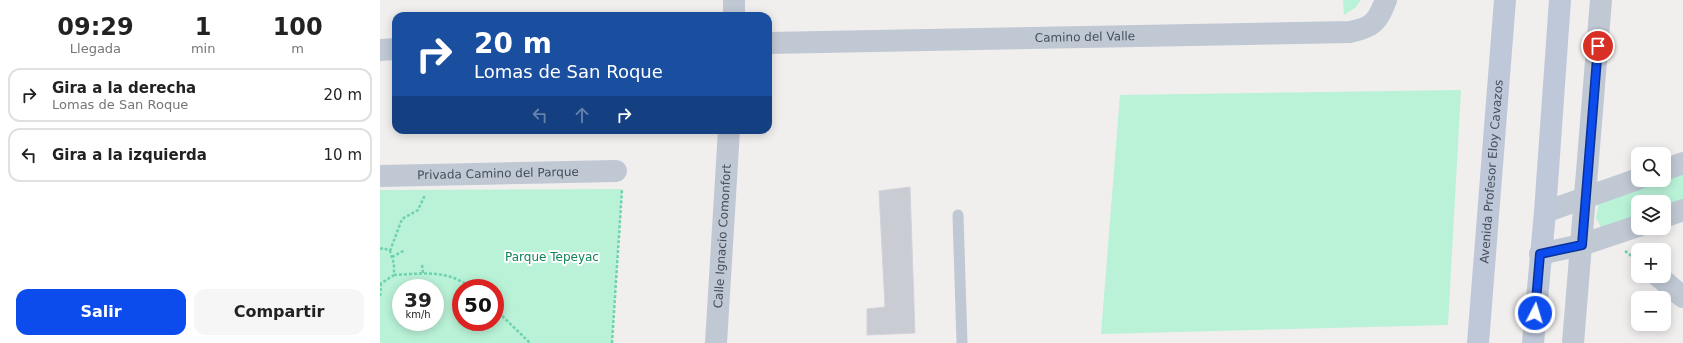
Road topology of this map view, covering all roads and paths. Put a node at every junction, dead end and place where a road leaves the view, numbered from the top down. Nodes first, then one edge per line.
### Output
1 (734, 0) edge
2 (1386, 0) edge
3 (1505, 0) edge
4 (1560, 0) edge
5 (1601, 0) edge
6 (734, 12) edge
7 (772, 43) edge
8 (392, 49) edge
9 (380, 50) edge
10 (729, 134) edge
11 (1683, 163) edge
12 (1671, 167) edge
13 (380, 176) edge
14 (615, 180) joint
15 (1631, 182) edge
16 (427, 190) dead end
17 (1585, 198) junction
18 (1683, 210) edge
19 (1545, 212) junction
20 (1671, 214) edge
21 (958, 215) dead end
22 (1631, 228) edge
23 (1582, 245) junction
24 (380, 249) edge
25 (406, 250) dead end
26 (390, 252) junction
27 (1540, 254) junction
28 (392, 257) junction
29 (422, 265) dead end
30 (423, 273) junction
31 (394, 275) junction
32 (457, 279) edge
33 (1666, 283) edge
34 (380, 284) edge
35 (380, 296) edge
36 (1683, 297) edge
37 (504, 318) edge
38 (530, 343) edge
39 (612, 343) edge
40 (716, 343) edge
41 (962, 343) edge
42 (1478, 343) edge
43 (1533, 343) edge
44 (1573, 343) edge

1 - 6 street
2 - 7 street, Camino del Valle
3 - 42 main road, Avenida Profesor Eloy Cavazos
4 - 19 main road
5 - 17 street
8 - 9 street
10 - 40 street, Calle Ignacio Comonfort
11 - 12 street
13 - 14 street, Privada Camino del Parque
14 - 39 path
15 - 17 street
16 - 26 path
17 - 19 street
17 - 23 street
18 - 20 street
19 - 27 main road
21 - 41 lane
22 - 23 street
23 - 27 street
23 - 44 street
24 - 26 path
25 - 28 path
26 - 28 path
27 - 43 main road
28 - 31 path
29 - 30 path
30 - 31 path
30 - 32 path
31 - 34 path
33 - 36 street
34 - 35 path
37 - 38 path

